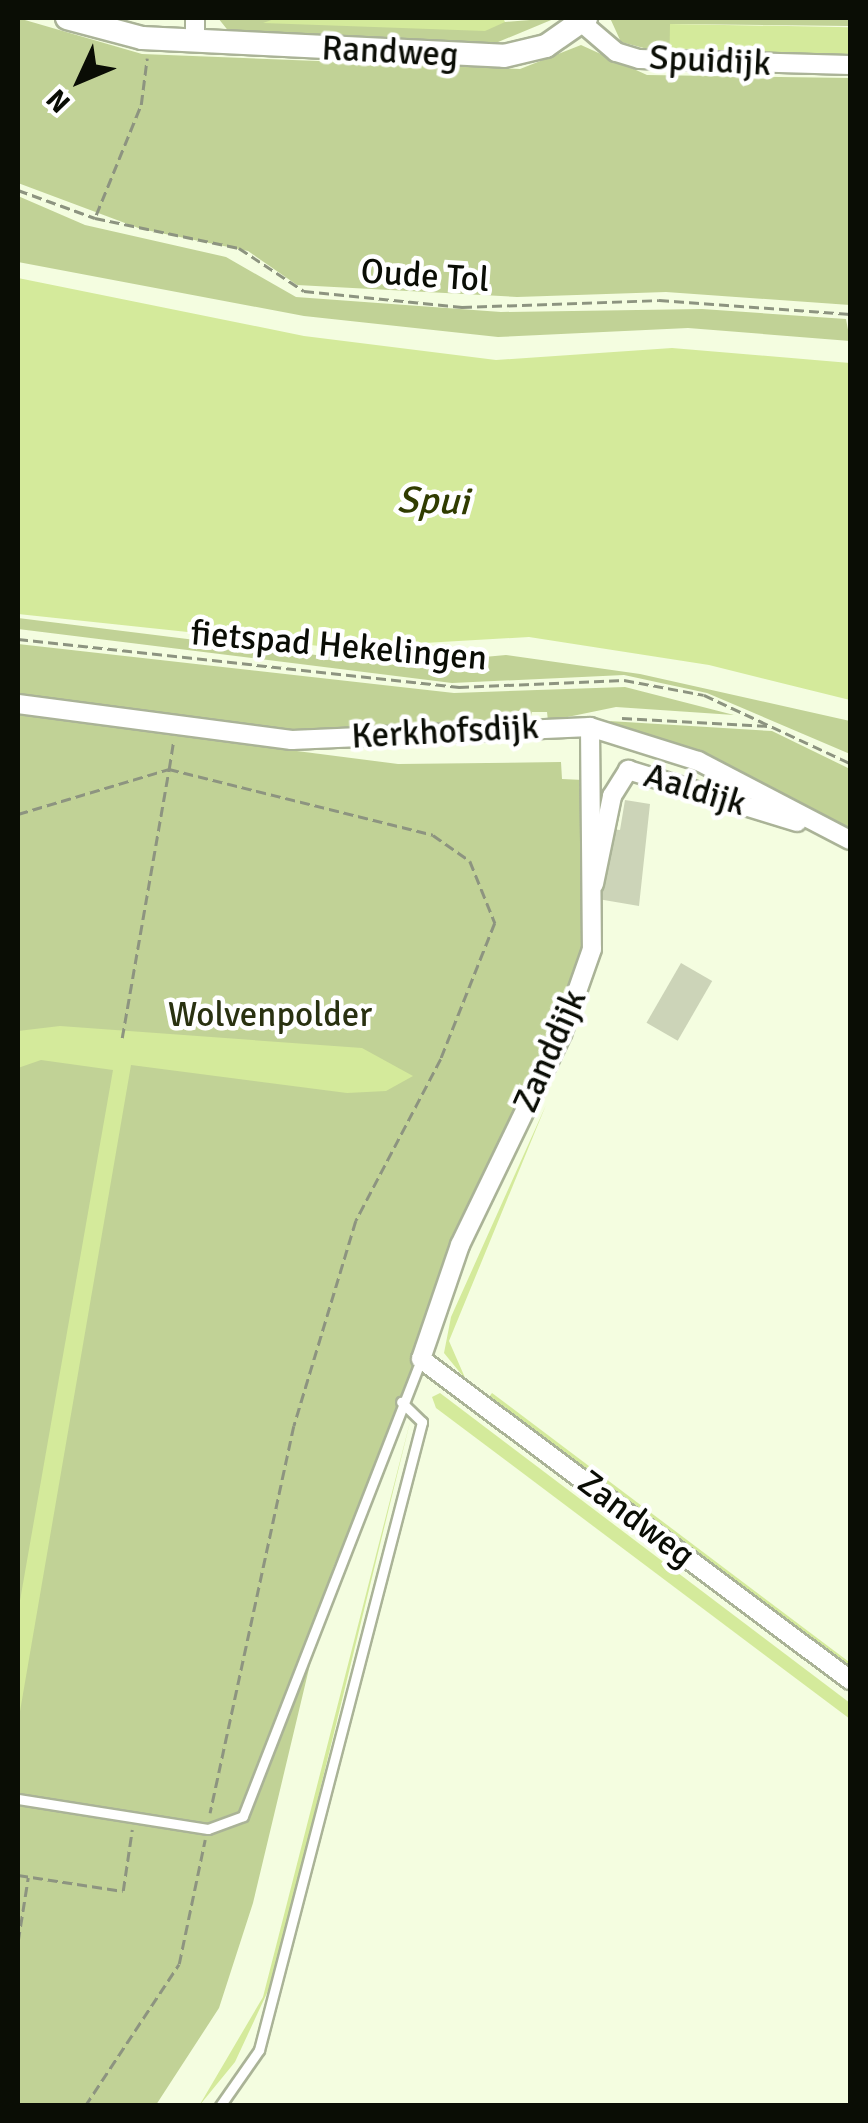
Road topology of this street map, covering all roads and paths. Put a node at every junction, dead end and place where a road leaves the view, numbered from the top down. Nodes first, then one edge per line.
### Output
1 (67, 18) edge
2 (195, 18) edge
3 (584, 20) edge
4 (195, 42) junction
5 (148, 55) dead end
6 (850, 64) edge
7 (18, 190) edge
8 (95, 218) junction
9 (850, 314) edge
10 (18, 640) edge
11 (18, 704) edge
12 (176, 725) junction
13 (590, 726) junction
14 (770, 726) junction
15 (850, 763) edge
16 (168, 768) junction
17 (18, 814) edge
18 (845, 839) edge
19 (588, 904) junction
20 (122, 1038) dead end
21 (421, 1359) junction
22 (402, 1402) junction
23 (850, 1680) edge
24 (18, 1799) edge
25 (134, 1817) junction
26 (208, 1829) junction
27 (18, 1875) edge
28 (28, 1877) junction
29 (18, 1942) edge
30 (85, 2106) edge
31 (220, 2106) edge

1 - 4 street, Randweg
2 - 4 street
3 - 4 street, Randweg
3 - 6 street, Spuidijk
5 - 8 path
7 - 8 path, Oude Tol
8 - 9 path, Oude Tol
10 - 14 path, fietspad Hekelingen
11 - 12 street, Kerkhofsdijk
12 - 13 street, Kerkhofsdijk
12 - 16 path
13 - 14 path, fietspad Hekelingen
13 - 18 street, Kerkhofsdijk
13 - 19 street, Zanddijk
14 - 15 path, fietspad Hekelingen
16 - 17 path
16 - 20 path
16 - 26 path
18 - 19 street, Aaldijk
19 - 21 street, Zanddijk
21 - 22 lane
21 - 23 street, Zandweg
22 - 26 lane
22 - 31 lane
24 - 25 lane
25 - 26 lane
25 - 28 path
26 - 30 path
27 - 28 path
28 - 29 path

